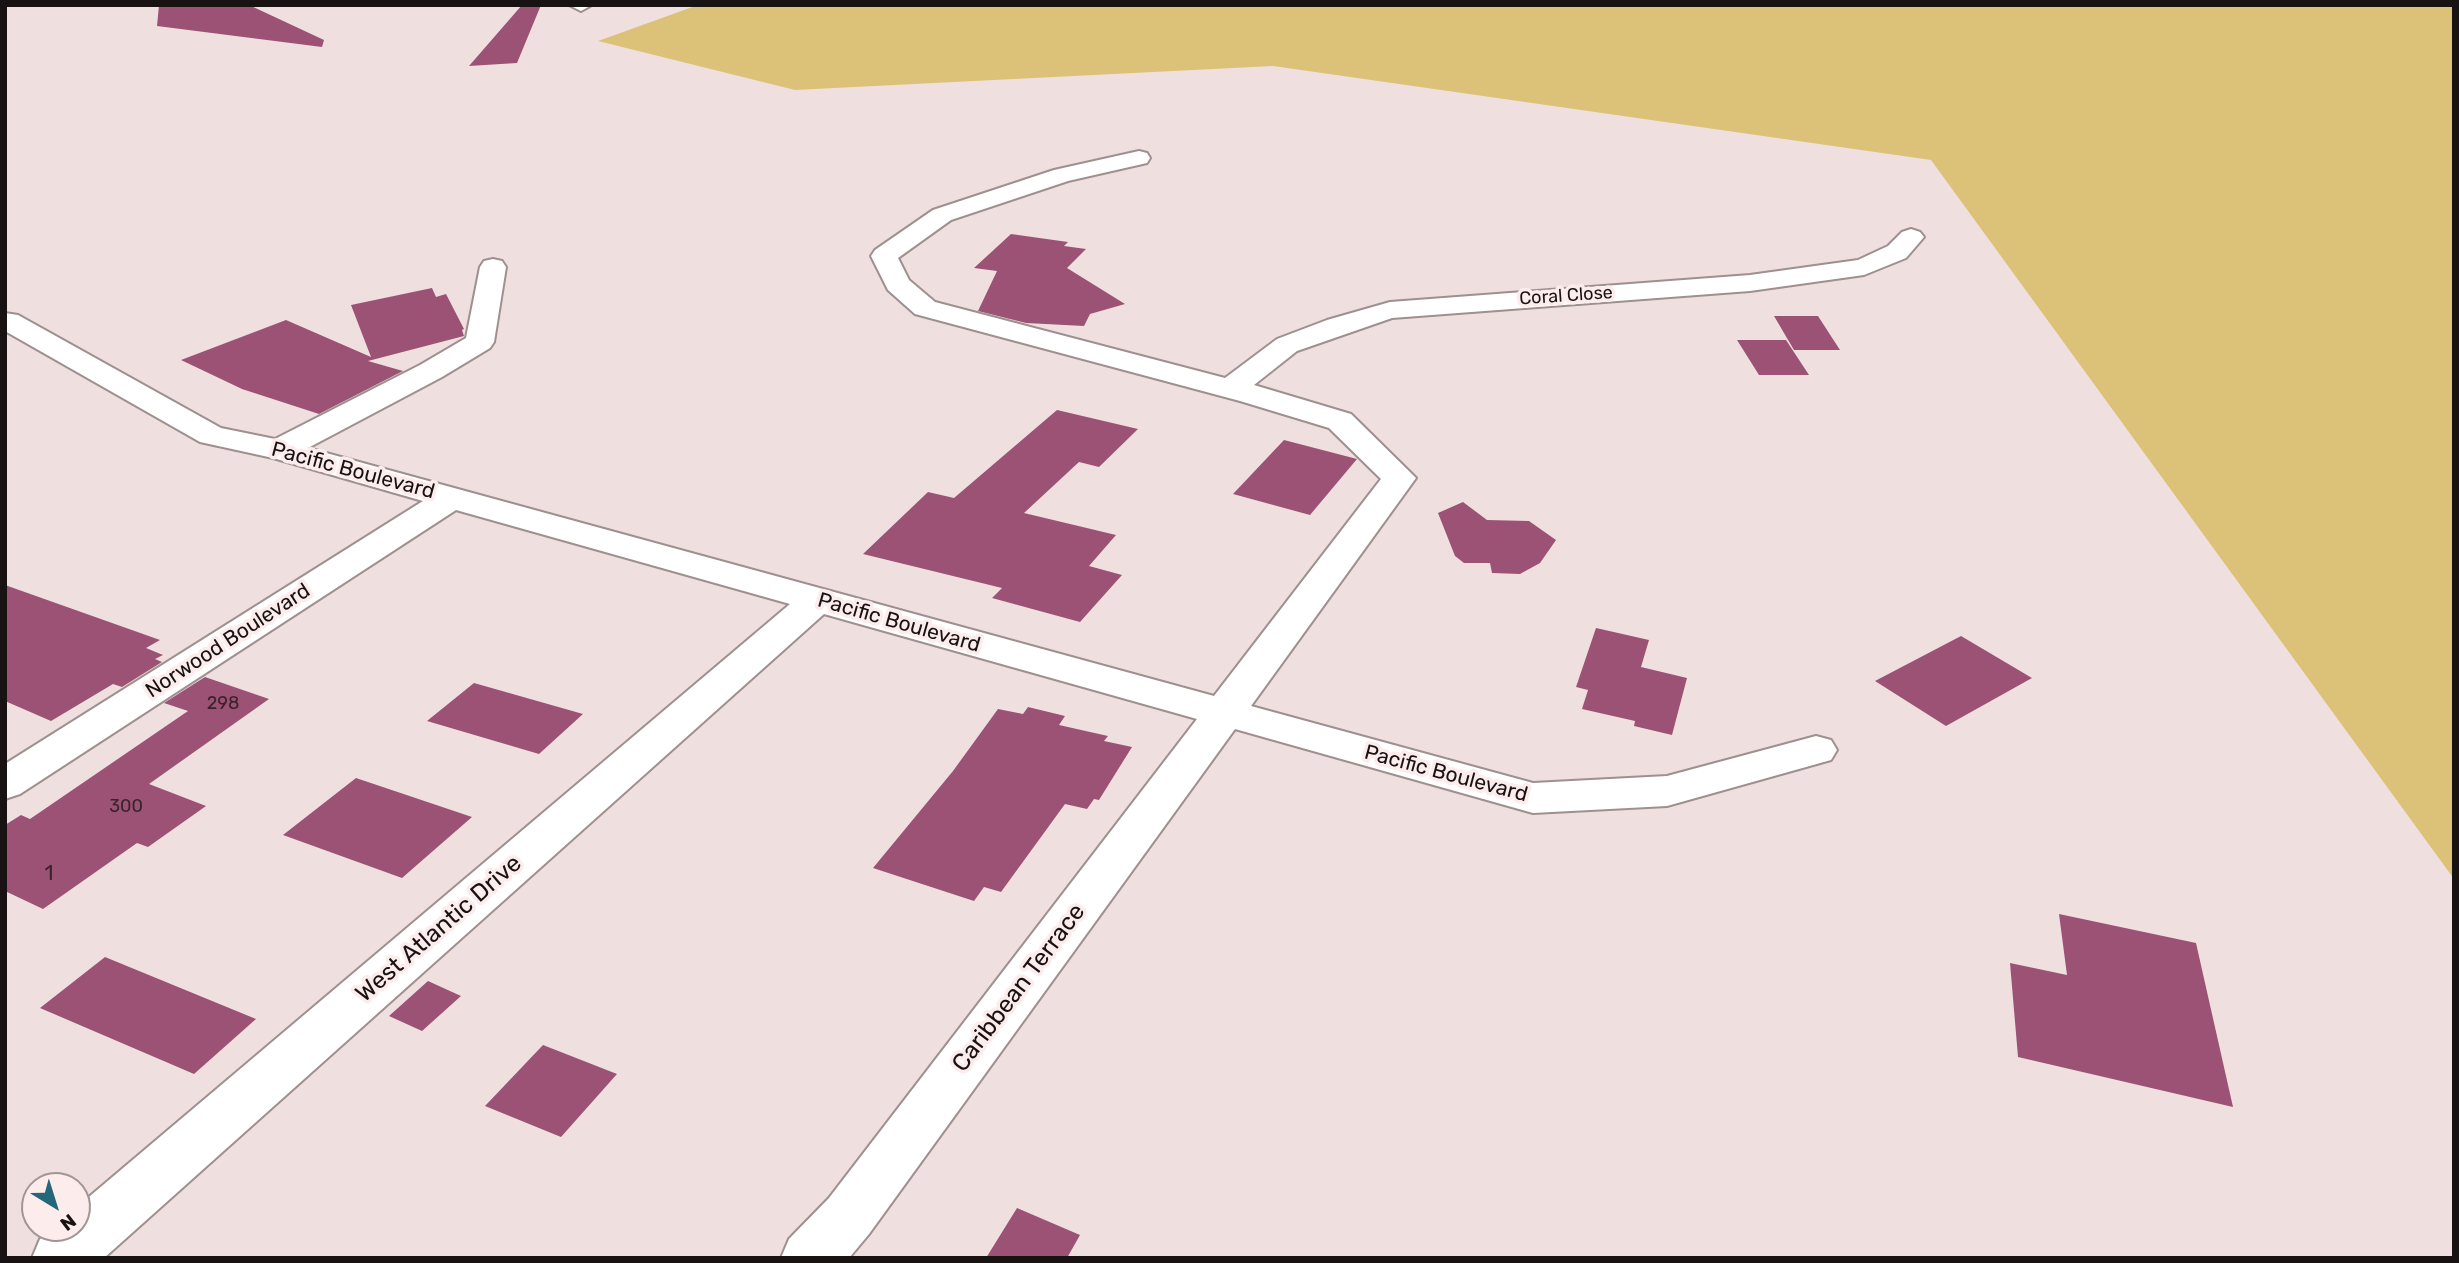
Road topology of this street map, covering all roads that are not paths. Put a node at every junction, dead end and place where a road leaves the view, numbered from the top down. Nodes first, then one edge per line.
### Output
1 (1139, 158) dead end
2 (1911, 237) dead end
3 (493, 267) dead end
4 (8, 321) dead end
5 (1230, 389) junction
6 (279, 450) junction
7 (451, 498) junction
8 (817, 600) junction
9 (1222, 714) junction
10 (1816, 750) dead end
11 (14, 770) edge
12 (61, 1258) edge
13 (810, 1258) edge

1 - 5 street
2 - 5 street, Coral Close
3 - 6 street
4 - 6 street, Pacific Boulevard
5 - 9 street, Caribbean Terrace
6 - 7 street, Pacific Boulevard
7 - 8 street, Pacific Boulevard
7 - 11 street, Norwood Boulevard
8 - 9 street, Pacific Boulevard
8 - 12 street, West Atlantic Drive
9 - 10 street, Pacific Boulevard
9 - 13 street, Caribbean Terrace

